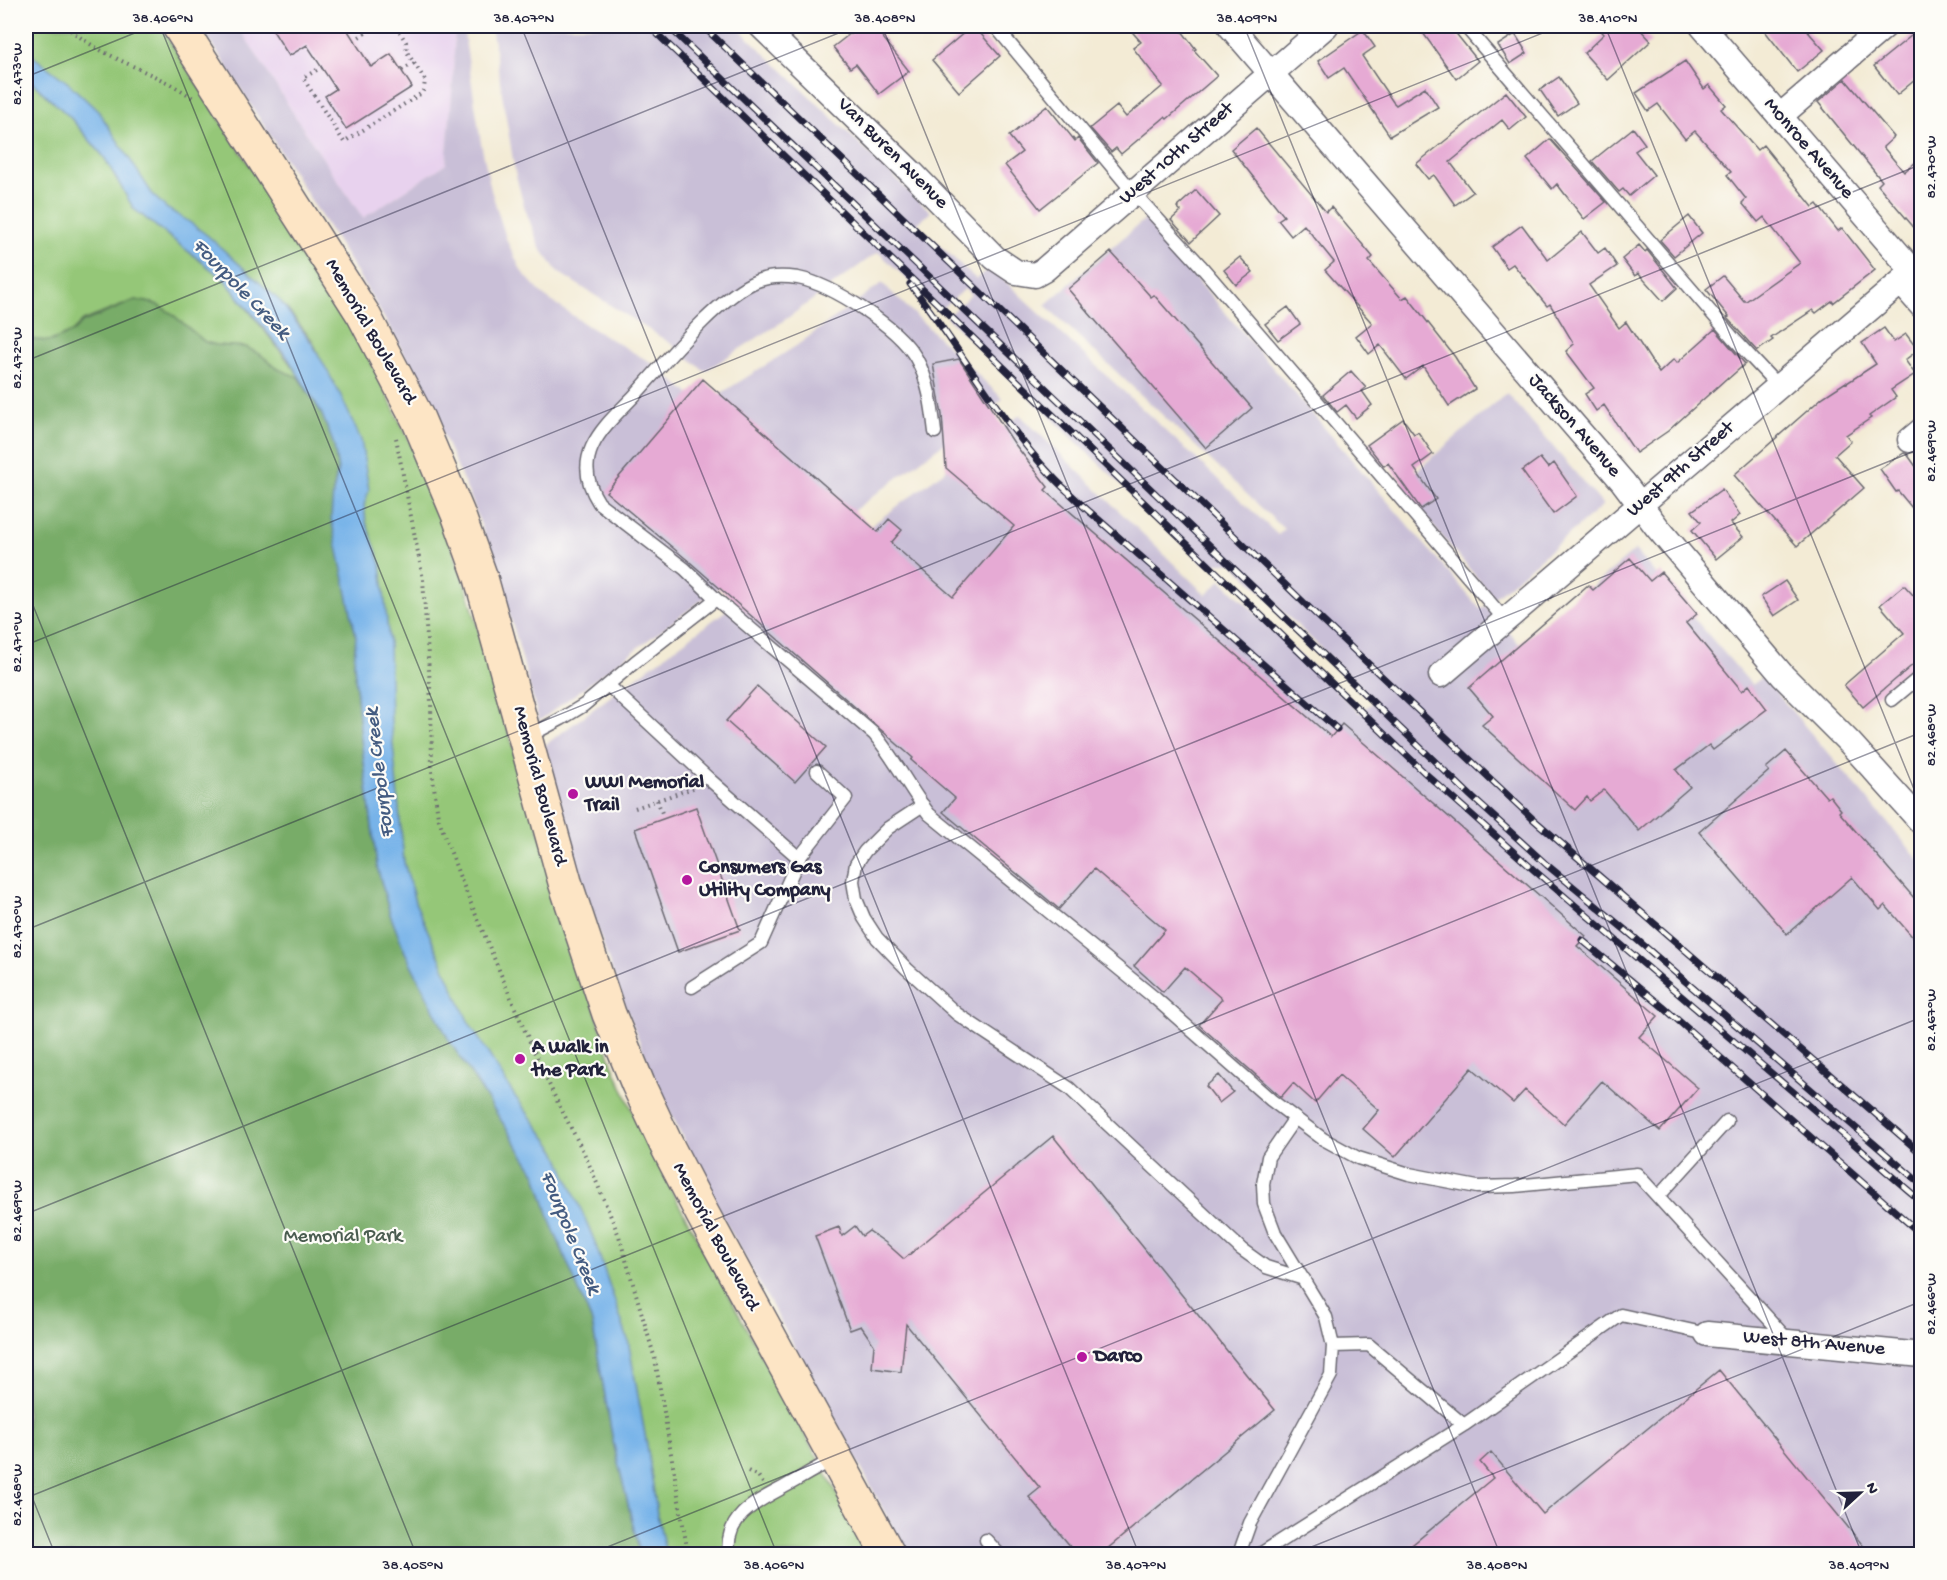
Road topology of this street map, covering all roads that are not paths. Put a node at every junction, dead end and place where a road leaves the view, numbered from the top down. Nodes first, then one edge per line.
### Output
1 (179, 26) edge
2 (761, 26) edge
3 (995, 26) edge
4 (1230, 26) edge
5 (1326, 26) edge
6 (1465, 26) edge
7 (1702, 26) edge
8 (1886, 26) edge
9 (1270, 73) junction
10 (1780, 116) junction
11 (1133, 192) junction
12 (1912, 272) edge
13 (1026, 275) joint
14 (1922, 306) edge
15 (1778, 386) junction
16 (935, 432) dead end
17 (1640, 506) junction
18 (716, 599) junction
19 (1505, 620) junction
20 (1441, 675) dead end
21 (1922, 675) edge
22 (608, 685) junction
23 (1892, 700) dead end
24 (526, 737) junction
25 (817, 771) dead end
26 (923, 806) junction
27 (1922, 823) edge
28 (799, 858) junction
29 (692, 987) dead end
30 (1295, 1118) junction
31 (1727, 1121) dead end
32 (1658, 1197) junction
33 (1304, 1279) junction
34 (1707, 1334) joint
35 (1789, 1342) junction
36 (1333, 1346) junction
37 (1922, 1355) edge
38 (1464, 1425) junction
39 (836, 1458) junction
40 (986, 1540) dead end
41 (729, 1554) edge
42 (888, 1554) edge
43 (999, 1554) edge
44 (1239, 1554) edge
45 (1260, 1554) edge

1 - 24 street, Memorial Boulevard
2 - 13 street, Van Buren Avenue
3 - 11 lane
4 - 9 street, Jackson Avenue
5 - 9 street, West 10th Street
6 - 15 lane
7 - 10 street, Monroe Avenue
8 - 10 street
9 - 11 street, West 10th Street
9 - 17 street, Jackson Avenue
10 - 12 street, Monroe Avenue
11 - 13 street, West 10th Street
11 - 19 lane
12 - 14 street, Monroe Avenue
12 - 15 street, West 9th Street
15 - 17 street, West 9th Street
16 - 18 lane
17 - 19 street, West 9th Street
17 - 27 street, Jackson Avenue
18 - 22 lane
18 - 26 lane
19 - 20 street, West 9th Street
21 - 23 lane
22 - 24 lane
22 - 28 lane
24 - 39 street, Memorial Boulevard
25 - 28 lane
26 - 30 lane
26 - 33 lane
28 - 29 lane
30 - 32 lane
30 - 33 lane
31 - 32 lane
32 - 35 lane
33 - 36 lane
34 - 35 street, West 8th Avenue
34 - 38 lane
35 - 37 street, West 8th Avenue
36 - 38 lane
36 - 44 lane
38 - 45 lane
39 - 41 lane
39 - 42 street, Memorial Boulevard
40 - 43 lane

